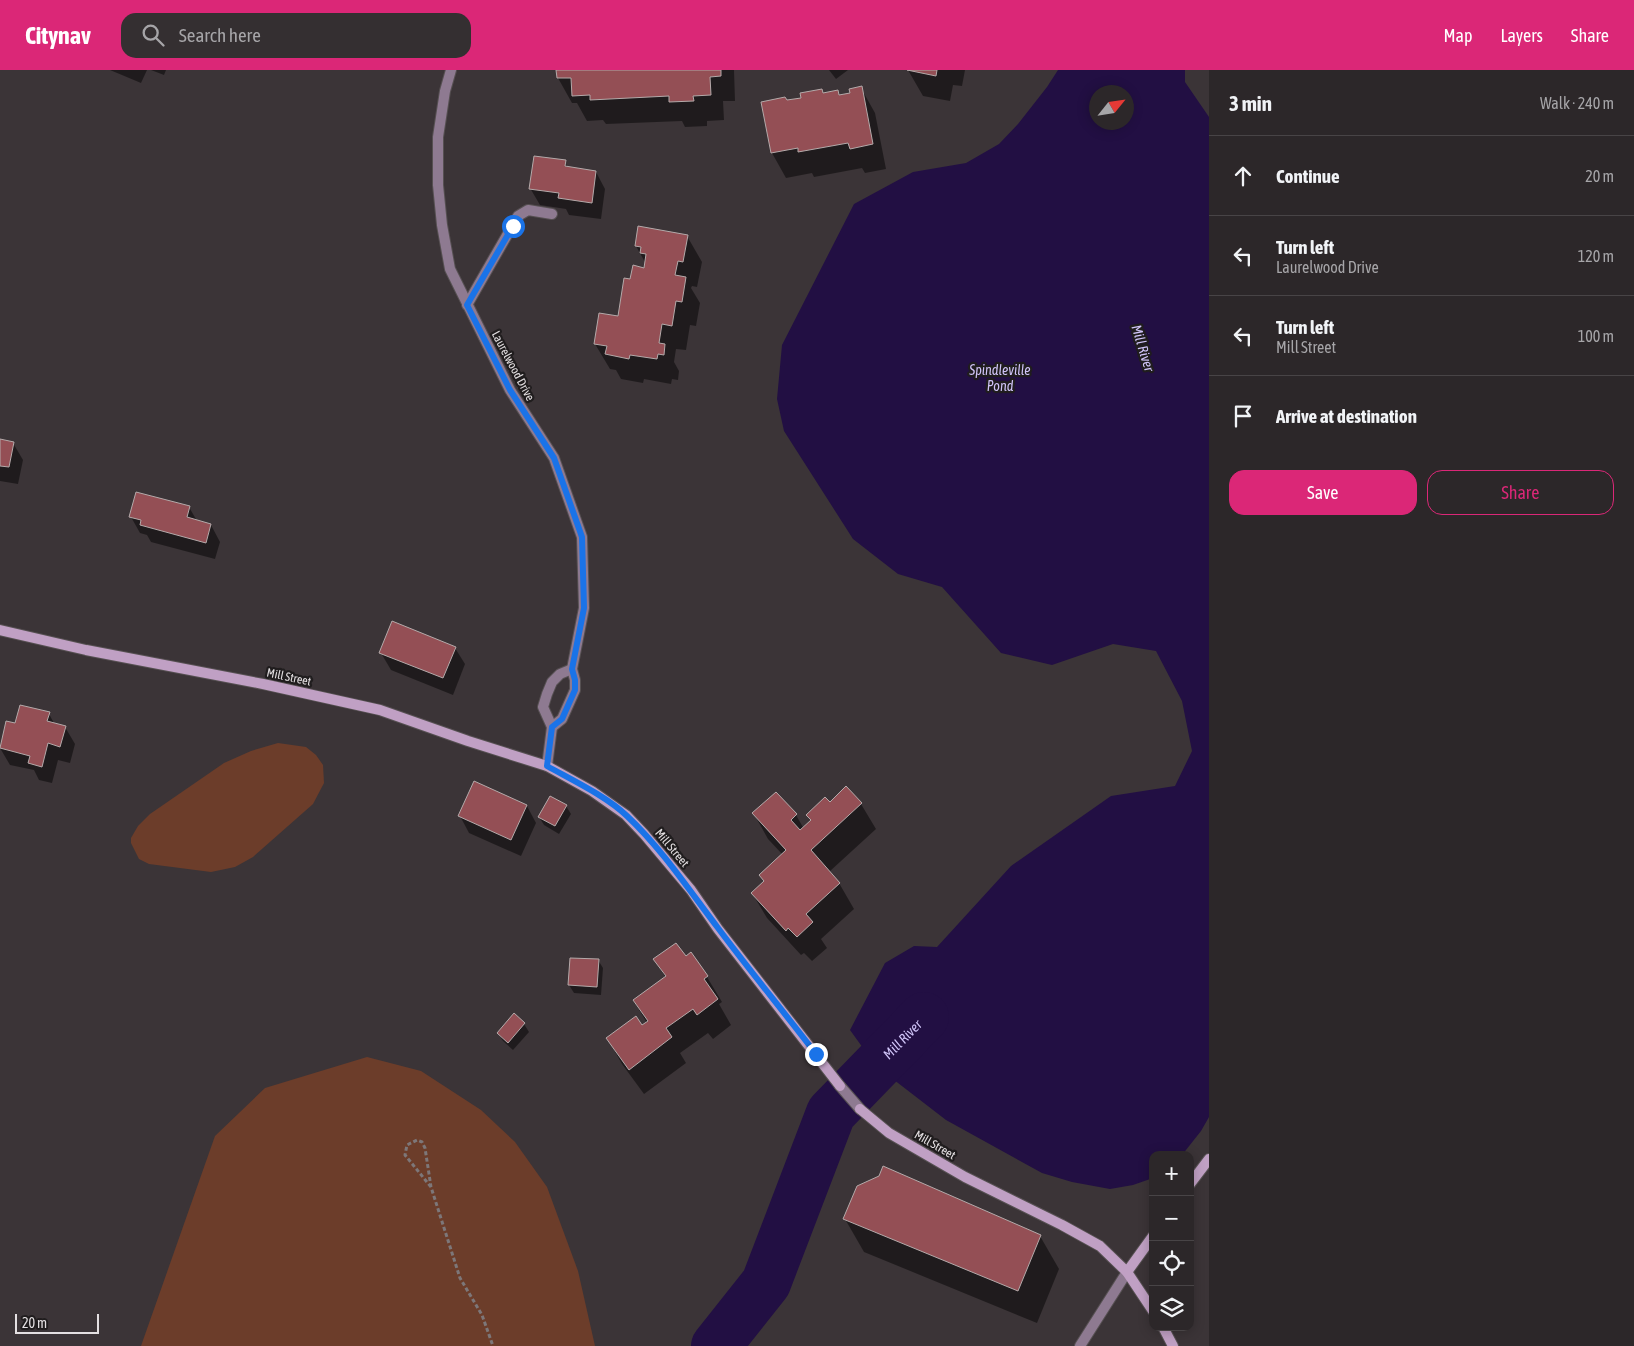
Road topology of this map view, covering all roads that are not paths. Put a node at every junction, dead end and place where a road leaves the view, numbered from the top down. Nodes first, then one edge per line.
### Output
1 (451, 70) edge
2 (552, 214) dead end
3 (467, 305) junction
4 (0, 630) edge
5 (572, 669) junction
6 (552, 727) junction
7 (547, 766) junction
8 (1209, 1159) edge
9 (1194, 1179) edge
10 (1150, 1241) edge
11 (1128, 1272) junction
12 (1149, 1305) edge
13 (1165, 1331) edge
14 (1080, 1346) edge
15 (1173, 1346) edge

1 - 3 street, Laurelwood Drive
2 - 3 street
3 - 5 street, Laurelwood Drive
4 - 7 street, Mill Street
5 - 6 street, Laurelwood Drive
5 - 6 street
6 - 7 street
7 - 11 street, Mill Street
8 - 9 street
10 - 11 street
11 - 12 street, Mill Street
11 - 14 street
13 - 15 street

